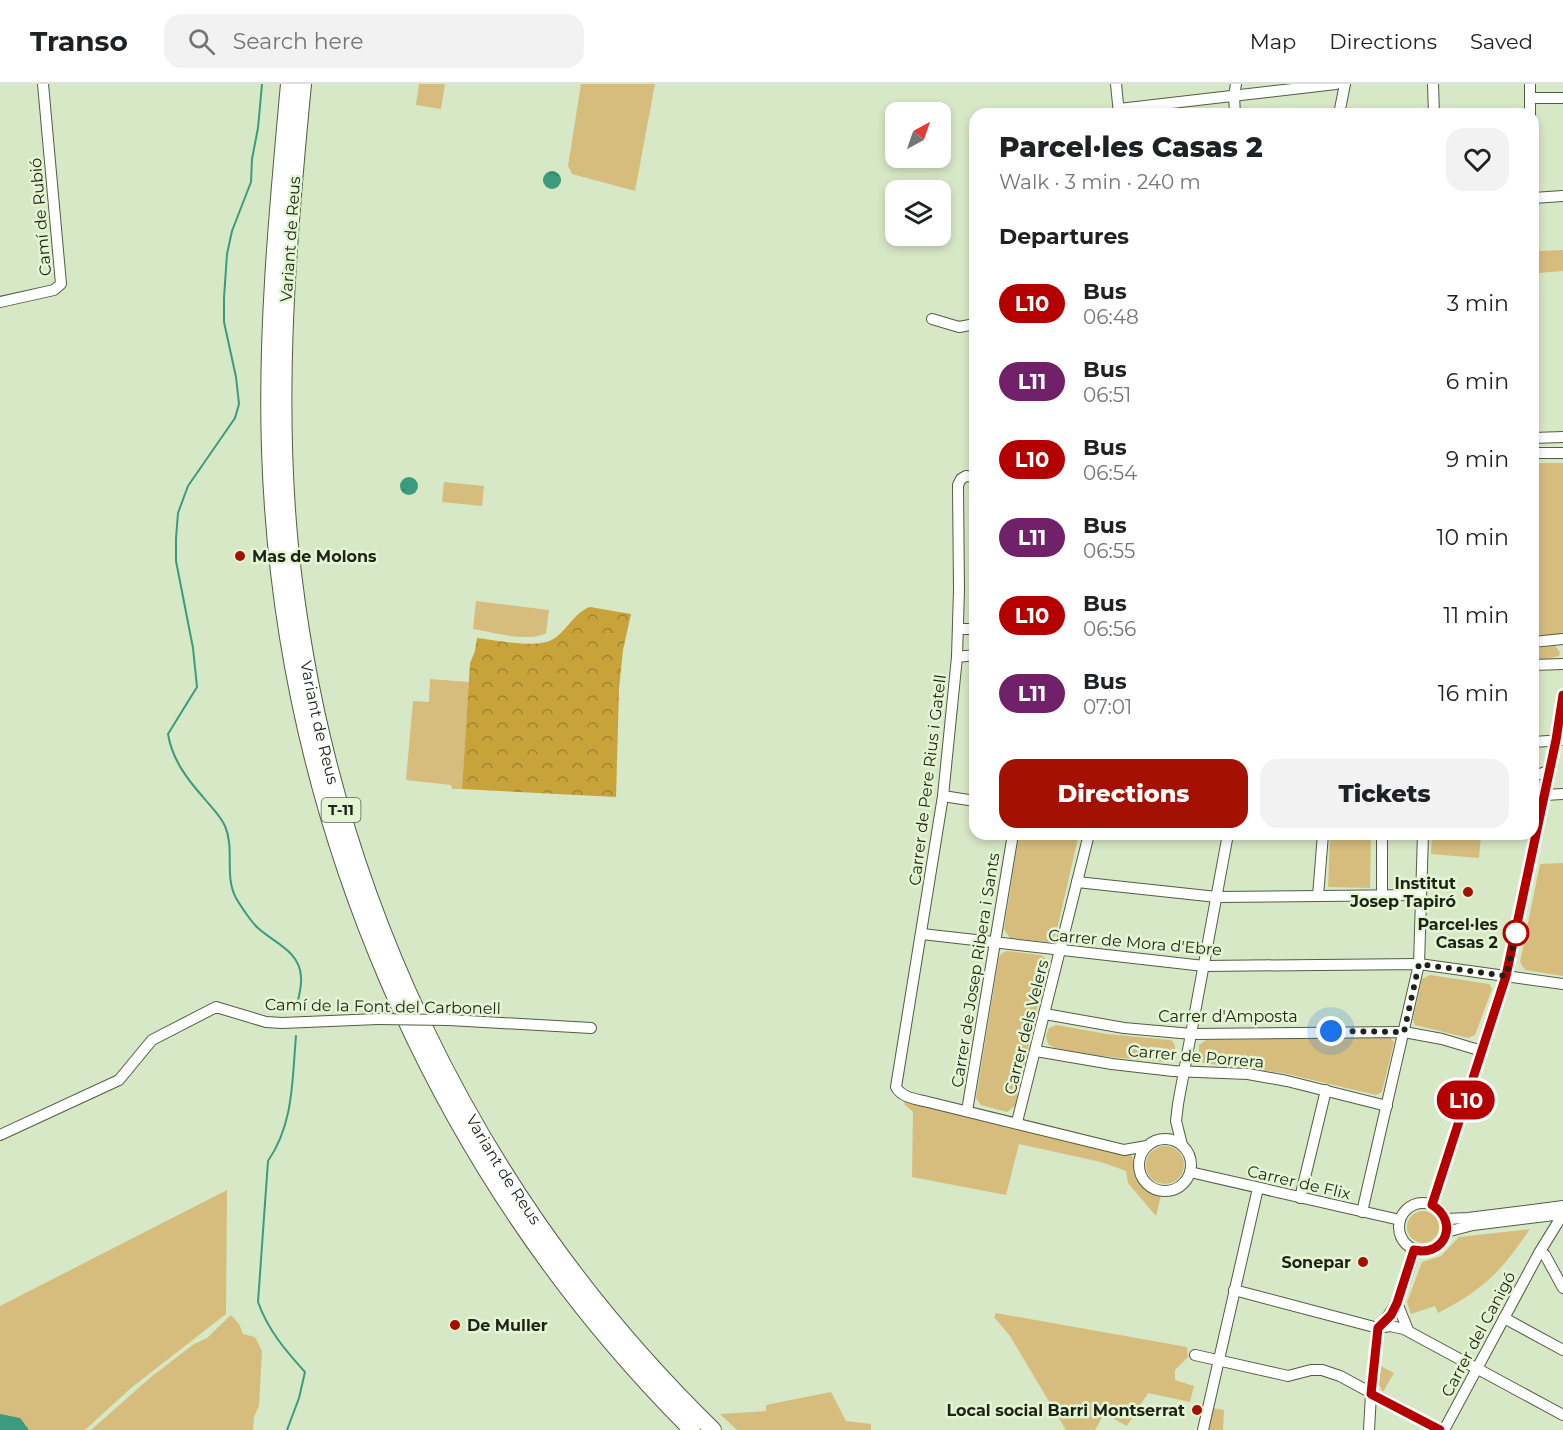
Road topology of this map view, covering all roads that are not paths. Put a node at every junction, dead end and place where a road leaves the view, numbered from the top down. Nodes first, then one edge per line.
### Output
1 (43, 84) edge
2 (287, 84) edge
3 (303, 84) edge
4 (1116, 84) edge
5 (1236, 84) edge
6 (1336, 84) edge
7 (1345, 84) edge
8 (1433, 84) edge
9 (1530, 84) edge
10 (1234, 96) junction
11 (1530, 98) junction
12 (1563, 98) edge
13 (1119, 108) edge
14 (1142, 108) edge
15 (1235, 108) edge
16 (1340, 108) edge
17 (1434, 108) edge
18 (1530, 108) edge
19 (1563, 196) edge
20 (1539, 198) edge
21 (0, 302) edge
22 (932, 319) dead end
23 (969, 325) edge
24 (1563, 437) edge
25 (1539, 438) edge
26 (1539, 453) edge
27 (1563, 453) edge
28 (969, 477) edge
29 (958, 629) junction
30 (969, 629) edge
31 (1563, 639) edge
32 (1539, 641) edge
33 (969, 656) edge
34 (957, 657) junction
35 (1563, 664) edge
36 (1539, 665) edge
37 (1563, 695) edge
38 (1560, 740) edge
39 (1539, 742) edge
40 (1550, 771) junction
41 (1539, 774) edge
42 (1563, 794) edge
43 (1544, 795) junction
44 (943, 796) junction
45 (969, 800) edge
46 (1539, 819) edge
47 (1012, 840) edge
48 (1088, 840) edge
49 (1227, 840) edge
50 (1323, 840) edge
51 (1382, 840) edge
52 (1423, 840) edge
53 (1535, 840) edge
54 (1077, 882) junction
55 (1382, 895) junction
56 (1421, 895) junction
57 (1318, 896) junction
58 (1217, 897) junction
59 (922, 934) junction
60 (994, 943) junction
61 (1060, 951) junction
62 (1419, 964) junction
63 (1204, 966) junction
64 (1506, 976) junction
65 (1563, 984) edge
66 (1045, 1014) junction
67 (591, 1028) dead end
68 (1404, 1032) junction
69 (1192, 1034) junction
70 (1036, 1051) junction
71 (1482, 1051) junction
72 (1185, 1070) junction
73 (1326, 1090) junction
74 (1178, 1104) junction
75 (1387, 1106) junction
76 (967, 1111) junction
77 (1017, 1122) junction
78 (0, 1135) edge
79 (1164, 1138) junction
80 (1182, 1144) junction
81 (1147, 1146) junction
82 (1124, 1149) junction
83 (1139, 1160) junction
84 (1190, 1172) junction
85 (1258, 1188) junction
86 (1300, 1198) junction
87 (1432, 1205) junction
88 (1563, 1206) edge
89 (1362, 1212) junction
90 (1563, 1214) edge
91 (1540, 1217) junction
92 (1445, 1219) junction
93 (1400, 1220) junction
94 (1446, 1232) junction
95 (1546, 1240) junction
96 (1414, 1250) junction
97 (1539, 1253) junction
98 (1563, 1288) edge
99 (1233, 1290) junction
100 (1397, 1303) junction
101 (1504, 1318) junction
102 (1378, 1328) junction
103 (1408, 1330) junction
104 (1563, 1350) edge
105 (1195, 1355) dead end
106 (1219, 1360) junction
107 (1477, 1368) junction
108 (1371, 1394) junction
109 (1563, 1415) edge
110 (692, 1430) edge
111 (713, 1430) edge
112 (1203, 1430) edge
113 (1369, 1430) edge
114 (1442, 1430) edge

1 - 21 street, Camí de Rubió
2 - 110 highway, Variant de Reus / T-11
3 - 111 highway, Variant de Reus / T-11
4 - 13 street
5 - 10 street
6 - 10 street
7 - 16 street
8 - 17 street
9 - 11 street
10 - 14 street
10 - 15 street
11 - 12 street
11 - 18 street
19 - 20 street
22 - 23 street
24 - 25 street
26 - 27 street
28 - 29 street, Carrer de Pere Rius i Gatell
29 - 30 street
29 - 34 street, Carrer de Pere Rius i Gatell
31 - 32 street
33 - 34 street
34 - 44 street, Carrer de Pere Rius i Gatell
35 - 36 street
37 - 38 street
38 - 39 street
38 - 40 street
40 - 41 street
40 - 43 street
42 - 43 street
43 - 46 street
44 - 45 street
44 - 59 street, Carrer de Pere Rius i Gatell
47 - 60 street, Carrer de Josep Ribera i Sants
48 - 54 street, Carrer dels Velers
49 - 58 street
50 - 57 street
51 - 55 street
52 - 56 street
53 - 64 street
54 - 58 street
54 - 61 street, Carrer dels Velers
55 - 56 street
55 - 57 street
56 - 62 street
57 - 58 street
58 - 63 street
59 - 60 street, Carrer de Mora d'Ebre
59 - 76 street, Carrer de Pere Rius i Gatell
60 - 61 street, Carrer de Mora d'Ebre
60 - 76 street, Carrer de Josep Ribera i Sants
61 - 63 street, Carrer de Mora d'Ebre
61 - 66 street, Carrer dels Velers
62 - 63 street, Carrer de Mora d'Ebre
62 - 64 street, Carrer de Mora d'Ebre
62 - 68 street
63 - 69 street
64 - 65 street, Carrer de Mora d'Ebre
64 - 71 street
66 - 69 street, Carrer d'Amposta
66 - 70 street, Carrer dels Velers
67 - 78 street, Camí de la Font del Carbonell, bridge
68 - 69 street, Carrer d'Amposta
68 - 71 street, Carrer d'Amposta
68 - 75 street
69 - 72 street
70 - 72 street, Carrer de Porrera
70 - 77 street, Carrer dels Velers
71 - 87 street
72 - 73 street, Carrer de Porrera
72 - 74 street
73 - 75 street, Carrer de Porrera
73 - 86 street
74 - 79 street
74 - 80 street
75 - 89 street
76 - 77 street
77 - 82 street
79 - 80 street
79 - 81 street
80 - 84 street
81 - 82 street
81 - 83 street
82 - 83 street
83 - 84 street
84 - 85 street, Carrer de Flix
85 - 86 street, Carrer de Flix
85 - 99 street
86 - 89 street, Carrer de Flix
87 - 92 street
87 - 93 street
88 - 92 street
89 - 93 street, Carrer de Flix
90 - 91 street
90 - 95 street, Carrer del Canigó
91 - 94 street
91 - 95 street
92 - 94 street
93 - 96 street
94 - 96 street
95 - 97 street, Carrer del Canigó
96 - 100 street
97 - 98 street
97 - 101 street, Carrer del Canigó
99 - 102 street
99 - 106 street
100 - 102 street
100 - 103 street
101 - 104 street
101 - 107 street, Carrer del Canigó
102 - 103 street
102 - 108 street
103 - 107 street
105 - 106 street
106 - 108 street
106 - 112 street
107 - 109 street
107 - 114 street, Carrer del Canigó
108 - 113 street
108 - 114 street

